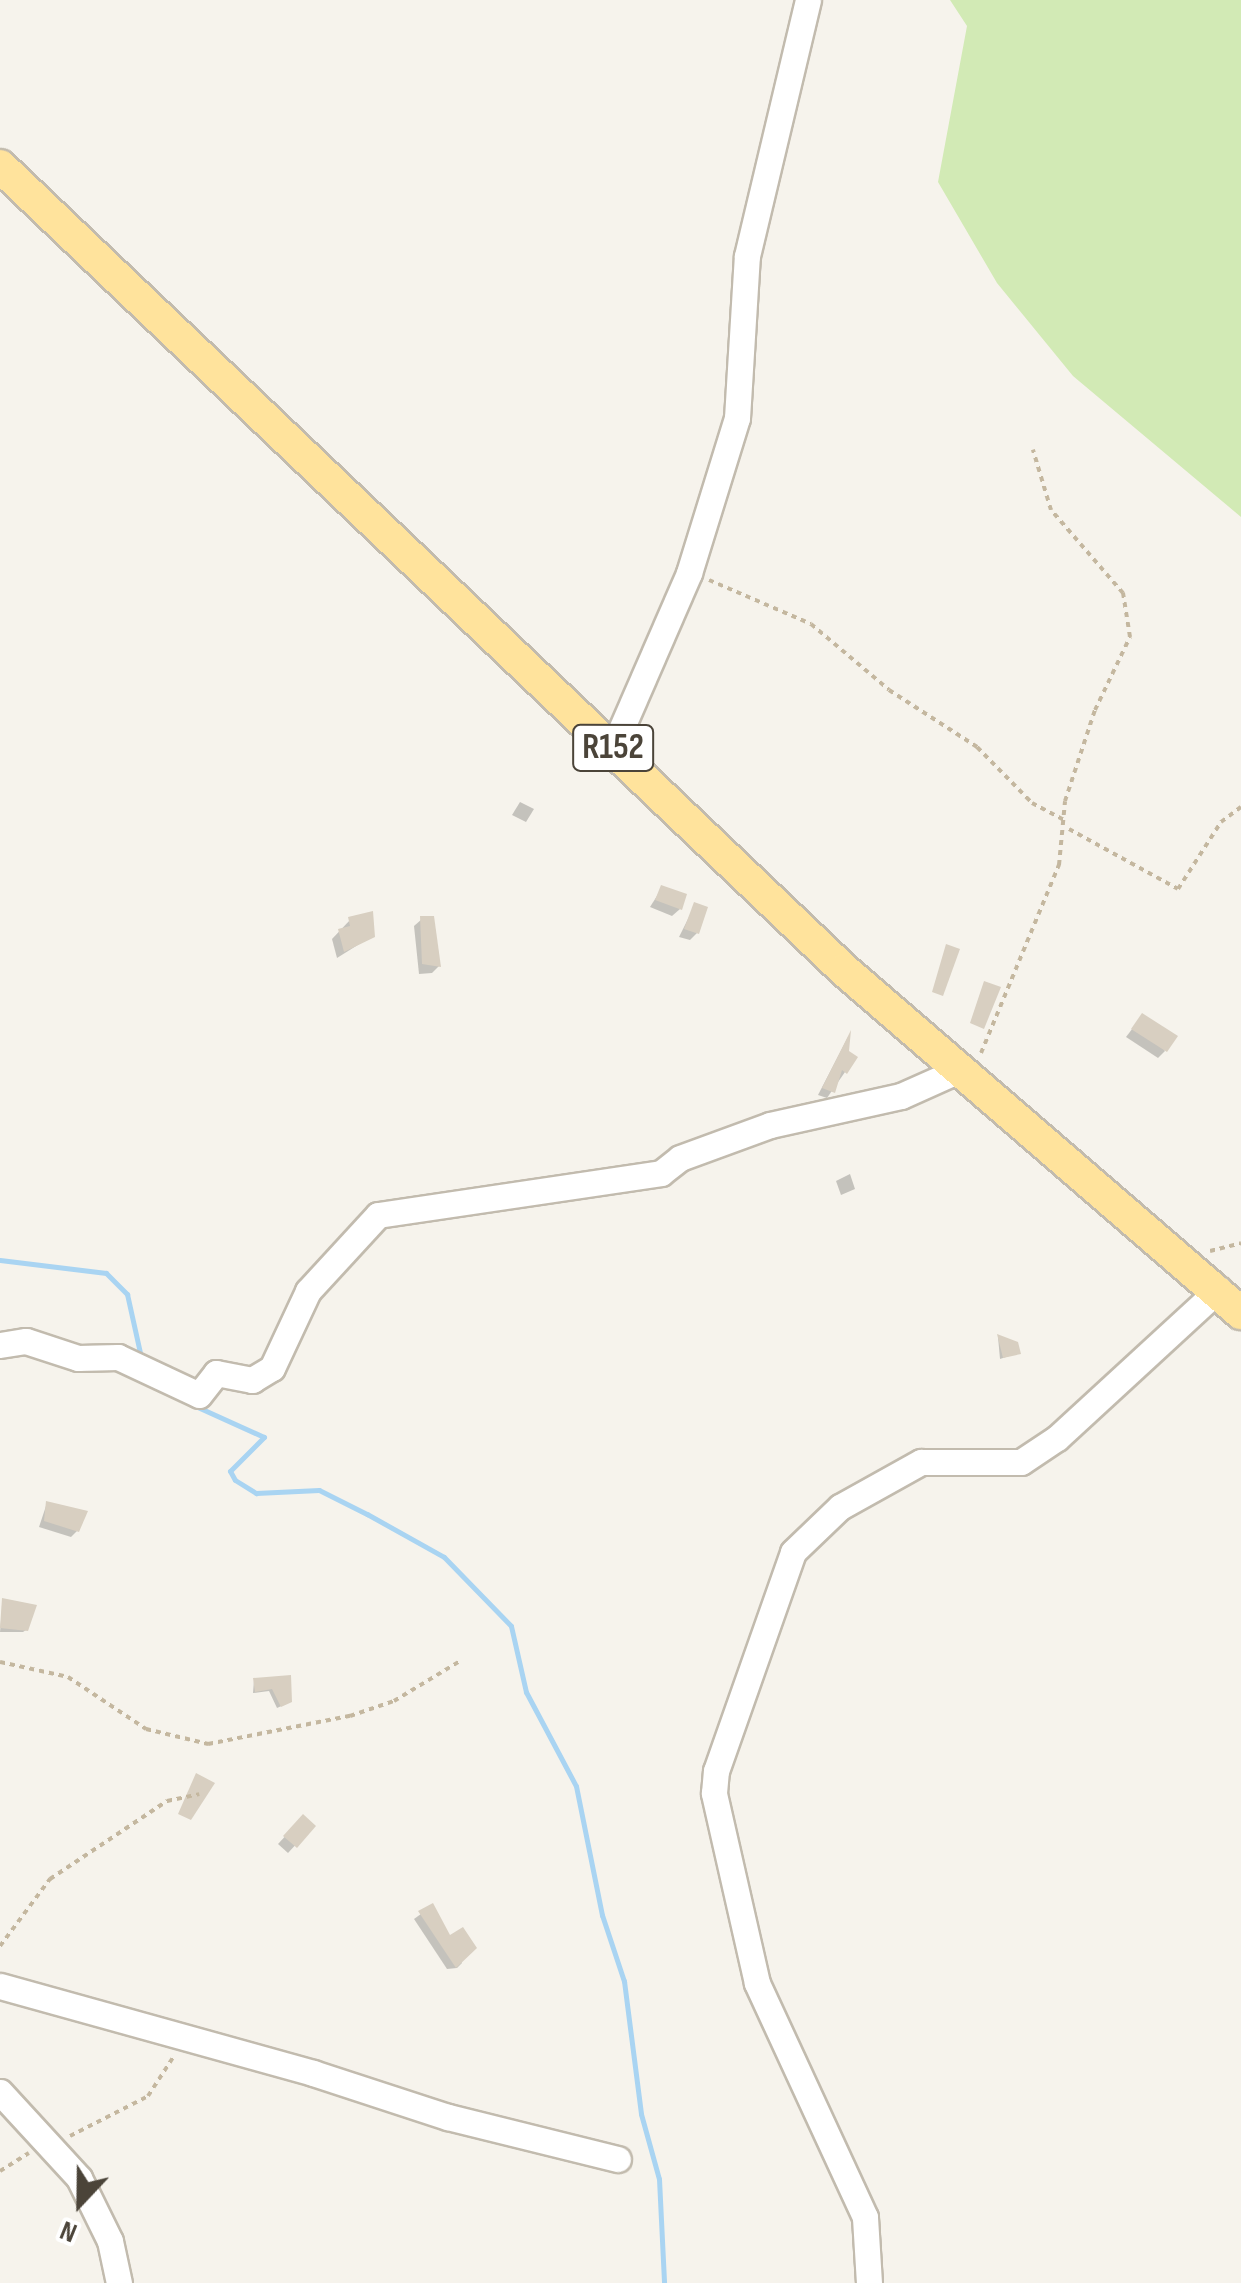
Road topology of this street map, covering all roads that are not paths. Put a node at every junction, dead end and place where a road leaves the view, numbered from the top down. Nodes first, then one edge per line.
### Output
1 (808, 0) edge
2 (0, 166) edge
3 (613, 748) junction
4 (962, 1077) junction
5 (1230, 1301) edge
6 (0, 1345) edge
7 (0, 1986) edge
8 (0, 2092) edge
9 (618, 2159) dead end
10 (119, 2283) edge
11 (869, 2283) edge

1 - 3 street
2 - 3 main road, R152
3 - 4 main road, R152
4 - 5 main road, R152
4 - 6 street
5 - 11 street
7 - 9 street
8 - 10 street

